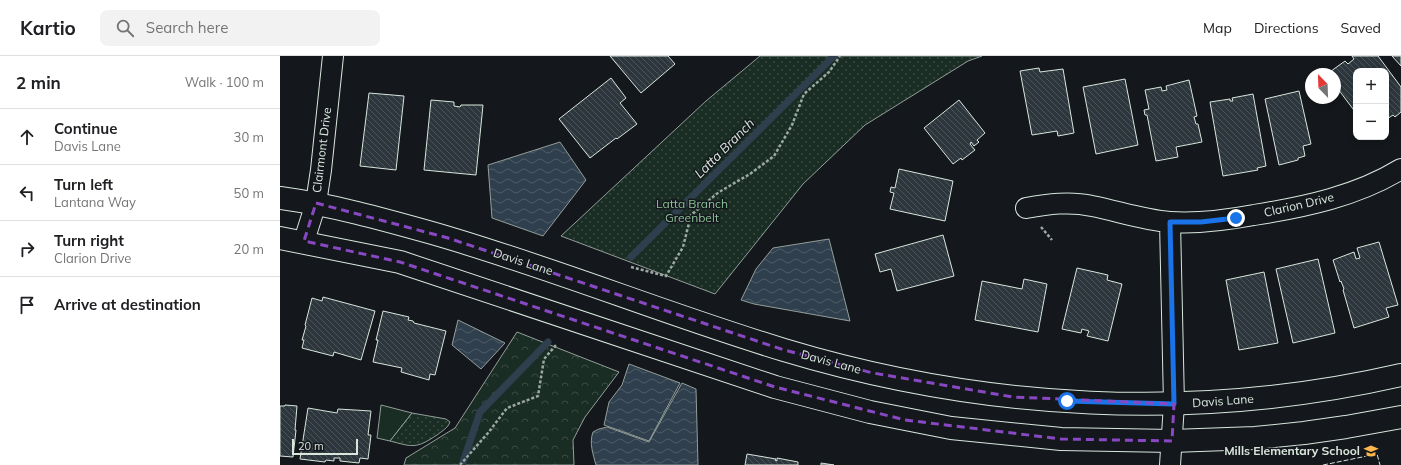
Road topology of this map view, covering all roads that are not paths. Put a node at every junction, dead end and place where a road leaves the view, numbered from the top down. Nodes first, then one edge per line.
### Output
1 (333, 56) edge
2 (1401, 168) edge
3 (280, 198) edge
4 (316, 203) junction
5 (1026, 208) dead end
6 (1170, 222) junction
7 (280, 238) edge
8 (304, 242) junction
9 (1401, 376) edge
10 (1174, 404) junction
11 (1401, 417) edge
12 (1172, 442) junction
13 (1170, 465) edge

1 - 4 street, Clairmont Drive
2 - 6 street, Clarion Drive
3 - 4 street, Davis Lane
4 - 8 street, Clairmont Drive
4 - 10 street, Davis Lane
5 - 6 street, Clarion Drive
6 - 10 street
7 - 8 street
8 - 12 street
9 - 10 street, Davis Lane
10 - 12 street
11 - 12 street
12 - 13 street

